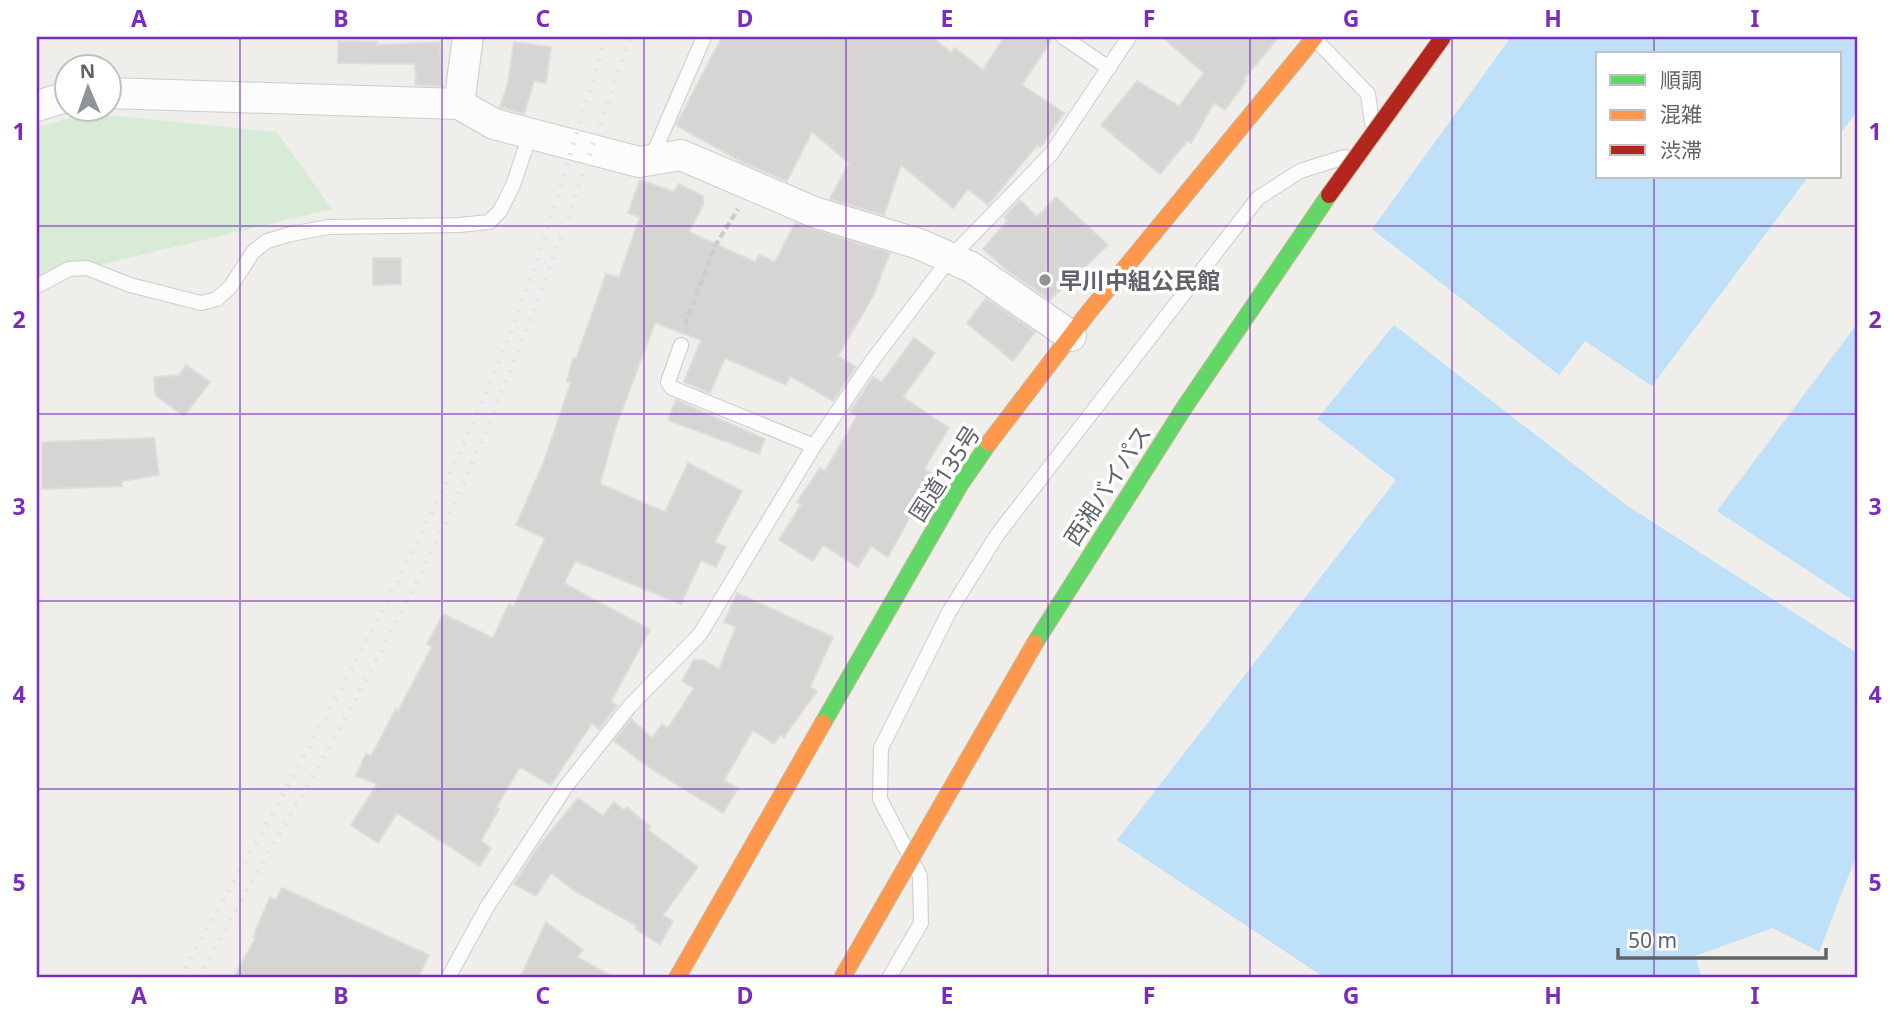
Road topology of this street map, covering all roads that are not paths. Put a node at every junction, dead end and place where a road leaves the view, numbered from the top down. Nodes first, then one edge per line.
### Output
1 (468, 37) edge
2 (704, 37) edge
3 (1063, 37) edge
4 (1129, 37) edge
5 (1315, 37) edge
6 (1443, 37) edge
7 (1109, 68) junction
8 (1385, 85) dead end
9 (122, 93) edge
10 (459, 104) junction
11 (531, 132) junction
12 (651, 159) junction
13 (950, 258) junction
14 (37, 286) edge
15 (1071, 336) junction
16 (681, 345) road end
17 (1143, 442) dead end
18 (814, 446) junction
19 (1106, 500) dead end
20 (448, 978) edge
21 (677, 978) edge
22 (825, 978) edge
23 (842, 978) edge
24 (889, 978) edge

1 - 10 street
2 - 12 lane
3 - 7 lane
4 - 7 lane
5 - 15 highway, 国道135号
5 - 24 lane
6 - 23 highway, 西湘バイパス, bridge
7 - 13 lane
8 - 17 highway, 西湘バイパス
9 - 10 street
10 - 11 street
11 - 12 street
11 - 14 lane
12 - 13 street
13 - 15 street
13 - 18 lane
15 - 21 highway, 国道135号
16 - 18 lane
18 - 20 lane
19 - 22 highway, 西湘バイパス

